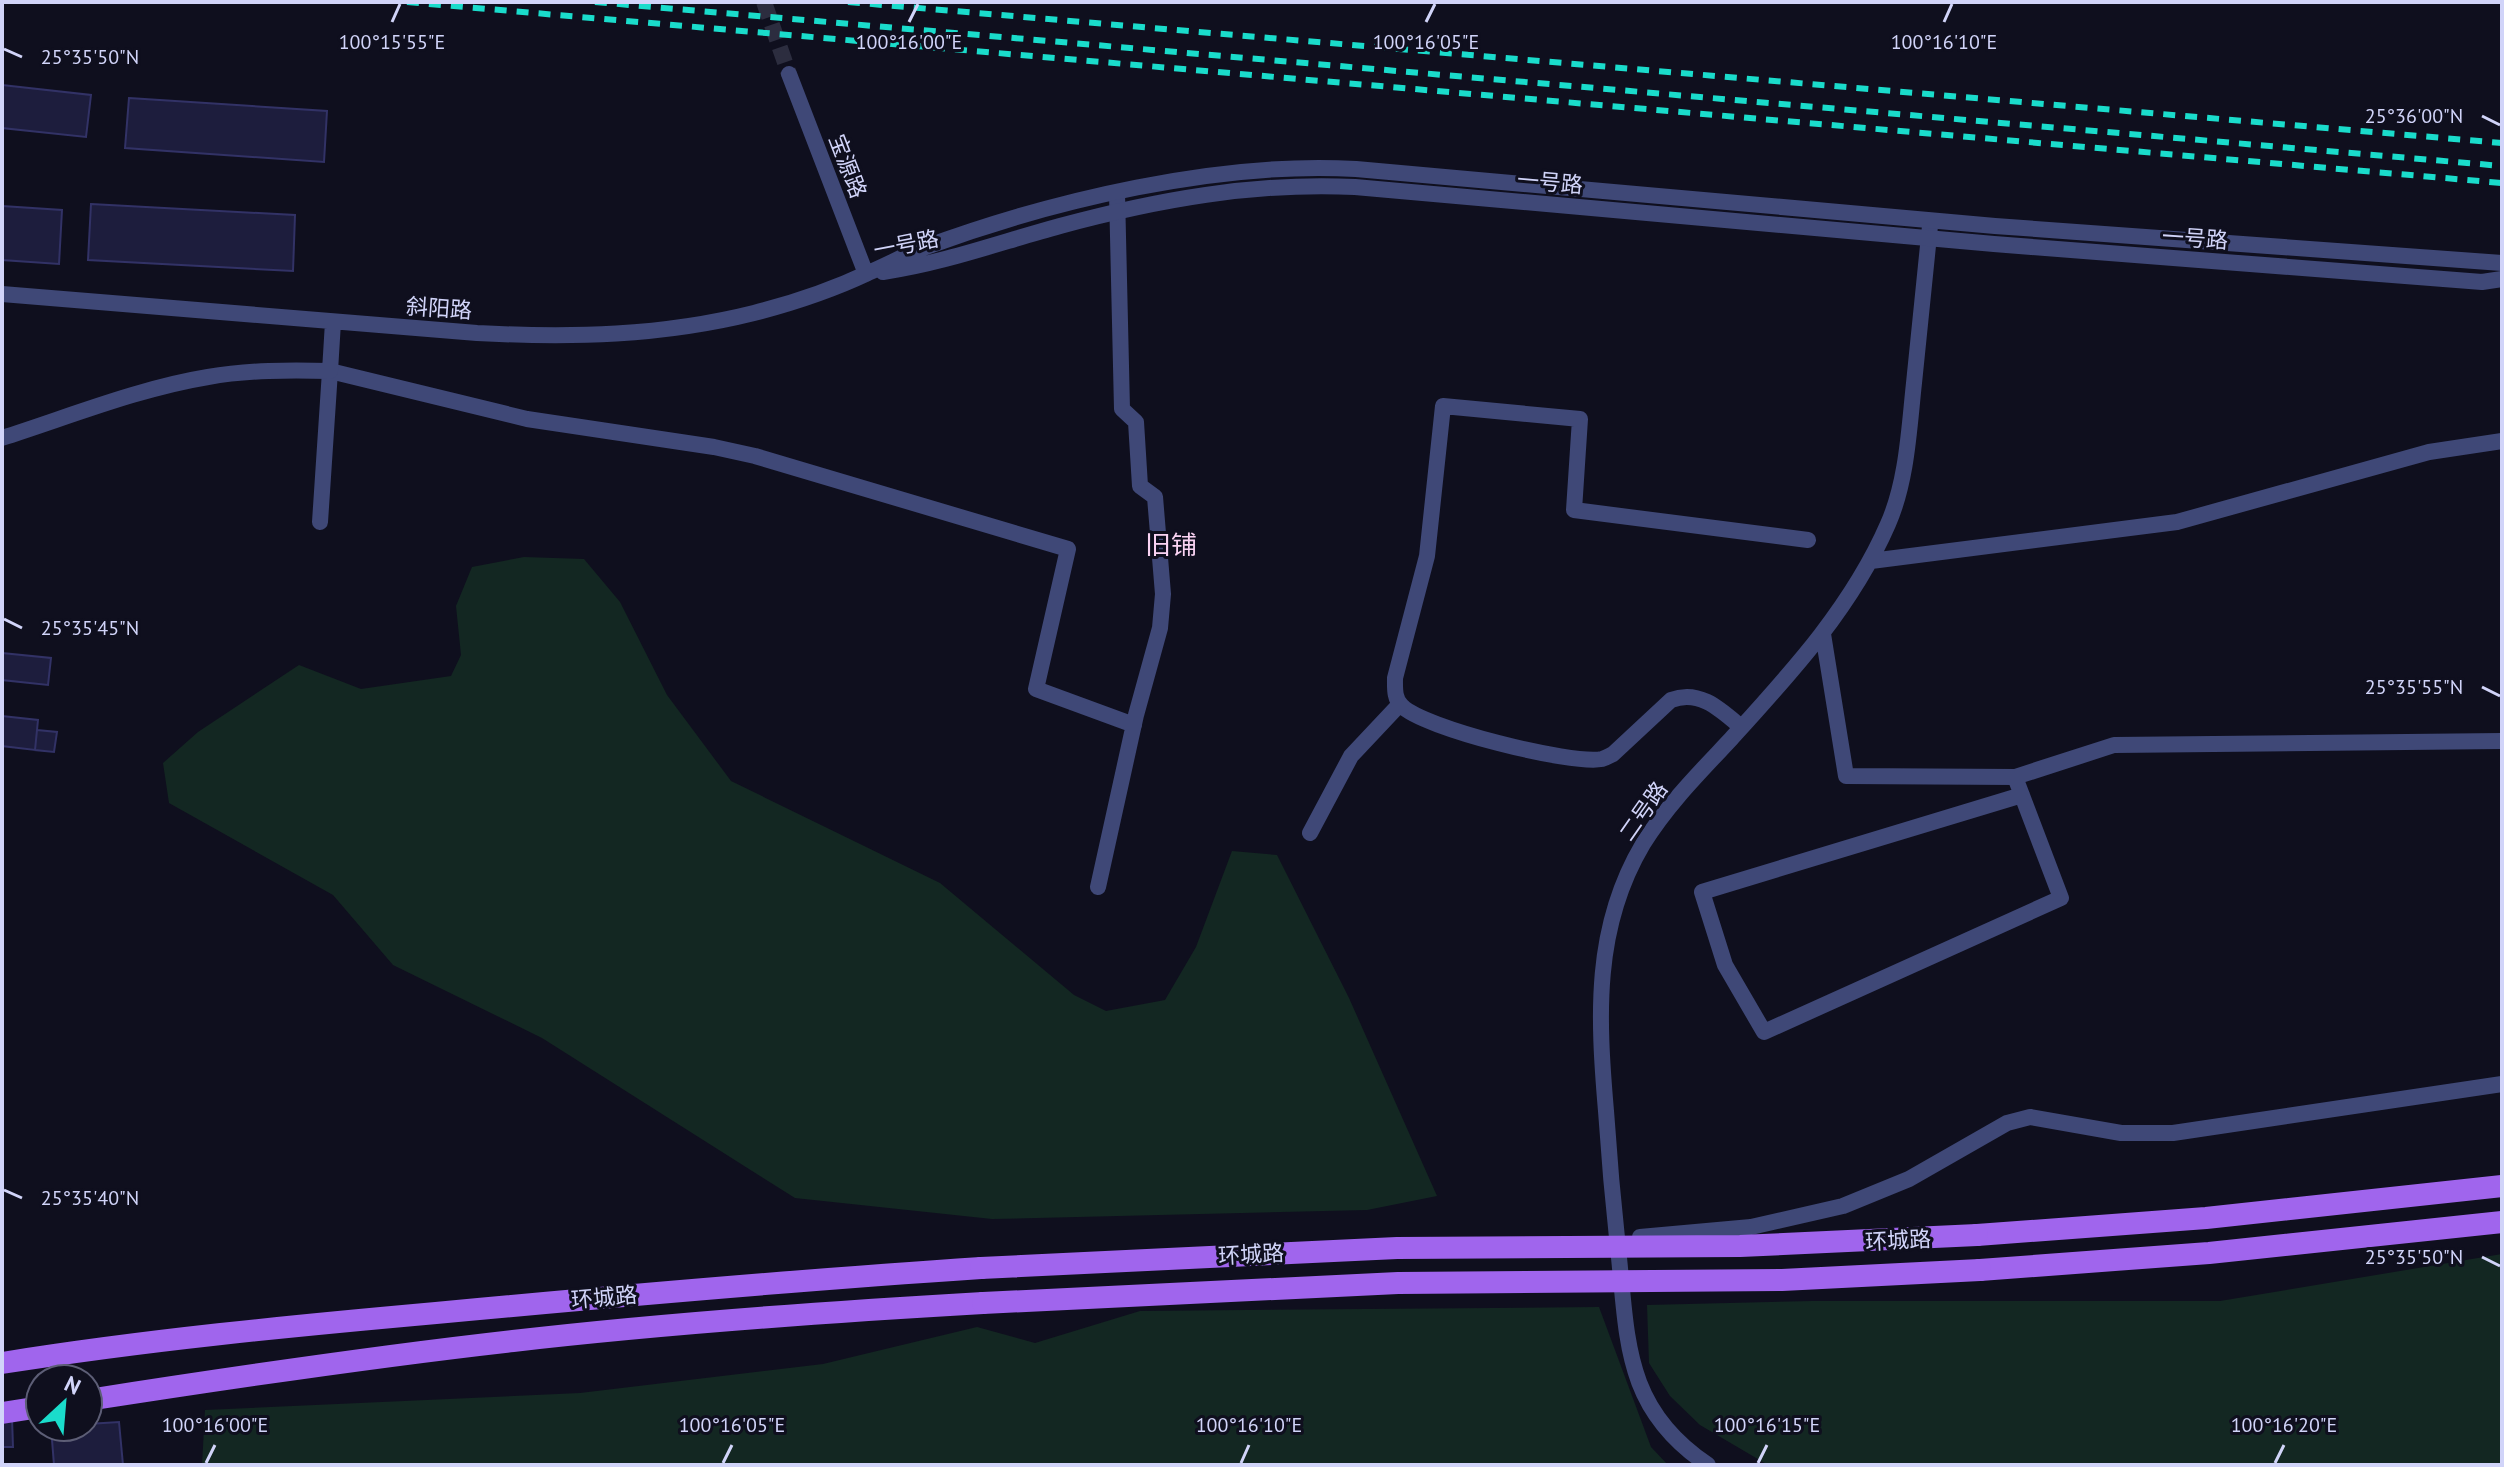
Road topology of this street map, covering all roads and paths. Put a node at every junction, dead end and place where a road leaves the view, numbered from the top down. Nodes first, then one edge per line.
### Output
1 (789, 74) tunnel mouth
2 (1117, 193) junction
3 (1118, 211) junction
4 (1931, 220) junction
5 (1929, 238) junction
6 (2502, 263) edge
7 (866, 274) junction
8 (2502, 279) edge
9 (2, 294) edge
10 (333, 322) junction
11 (330, 371) junction
12 (2, 438) edge
13 (2502, 441) edge
14 (320, 522) dead end
15 (1808, 540) dead end
16 (1871, 561) junction
17 (1823, 634) junction
18 (1399, 705) junction
19 (1134, 725) junction
20 (1741, 727) junction
21 (2502, 741) edge
22 (2015, 777) junction
23 (2022, 795) junction
24 (1310, 833) dead end
25 (1098, 887) dead end
26 (2502, 1084) edge
27 (2502, 1186) edge
28 (2502, 1222) edge
29 (1617, 1237) junction
30 (2, 1363) edge
31 (104, 1398) edge
32 (24, 1410) edge
33 (2, 1413) edge
34 (1708, 1465) edge

1 - 7 street, 宝源路
2 - 3 street
2 - 4 street, 一号路
2 - 7 street, 一号路
3 - 5 street, 一号路
3 - 7 street, 一号路
3 - 19 street
4 - 5 street, 二号路
4 - 6 street, 一号路
5 - 8 street, 一号路
5 - 16 street, 二号路
7 - 10 street, 斜阳路
9 - 10 street, 斜阳路
10 - 11 street
11 - 12 street
11 - 14 street
11 - 19 street
13 - 16 street
15 - 18 street
16 - 17 street, 二号路
17 - 20 street, 二号路
17 - 22 street
18 - 20 street
18 - 24 street
19 - 25 street
20 - 29 street, 二号路
21 - 22 street
22 - 23 street
23 - 23 street
26 - 29 street
27 - 30 main road, 环城路, bridge
28 - 31 main road, 环城路, bridge
29 - 34 street, 二号路
32 - 33 main road

